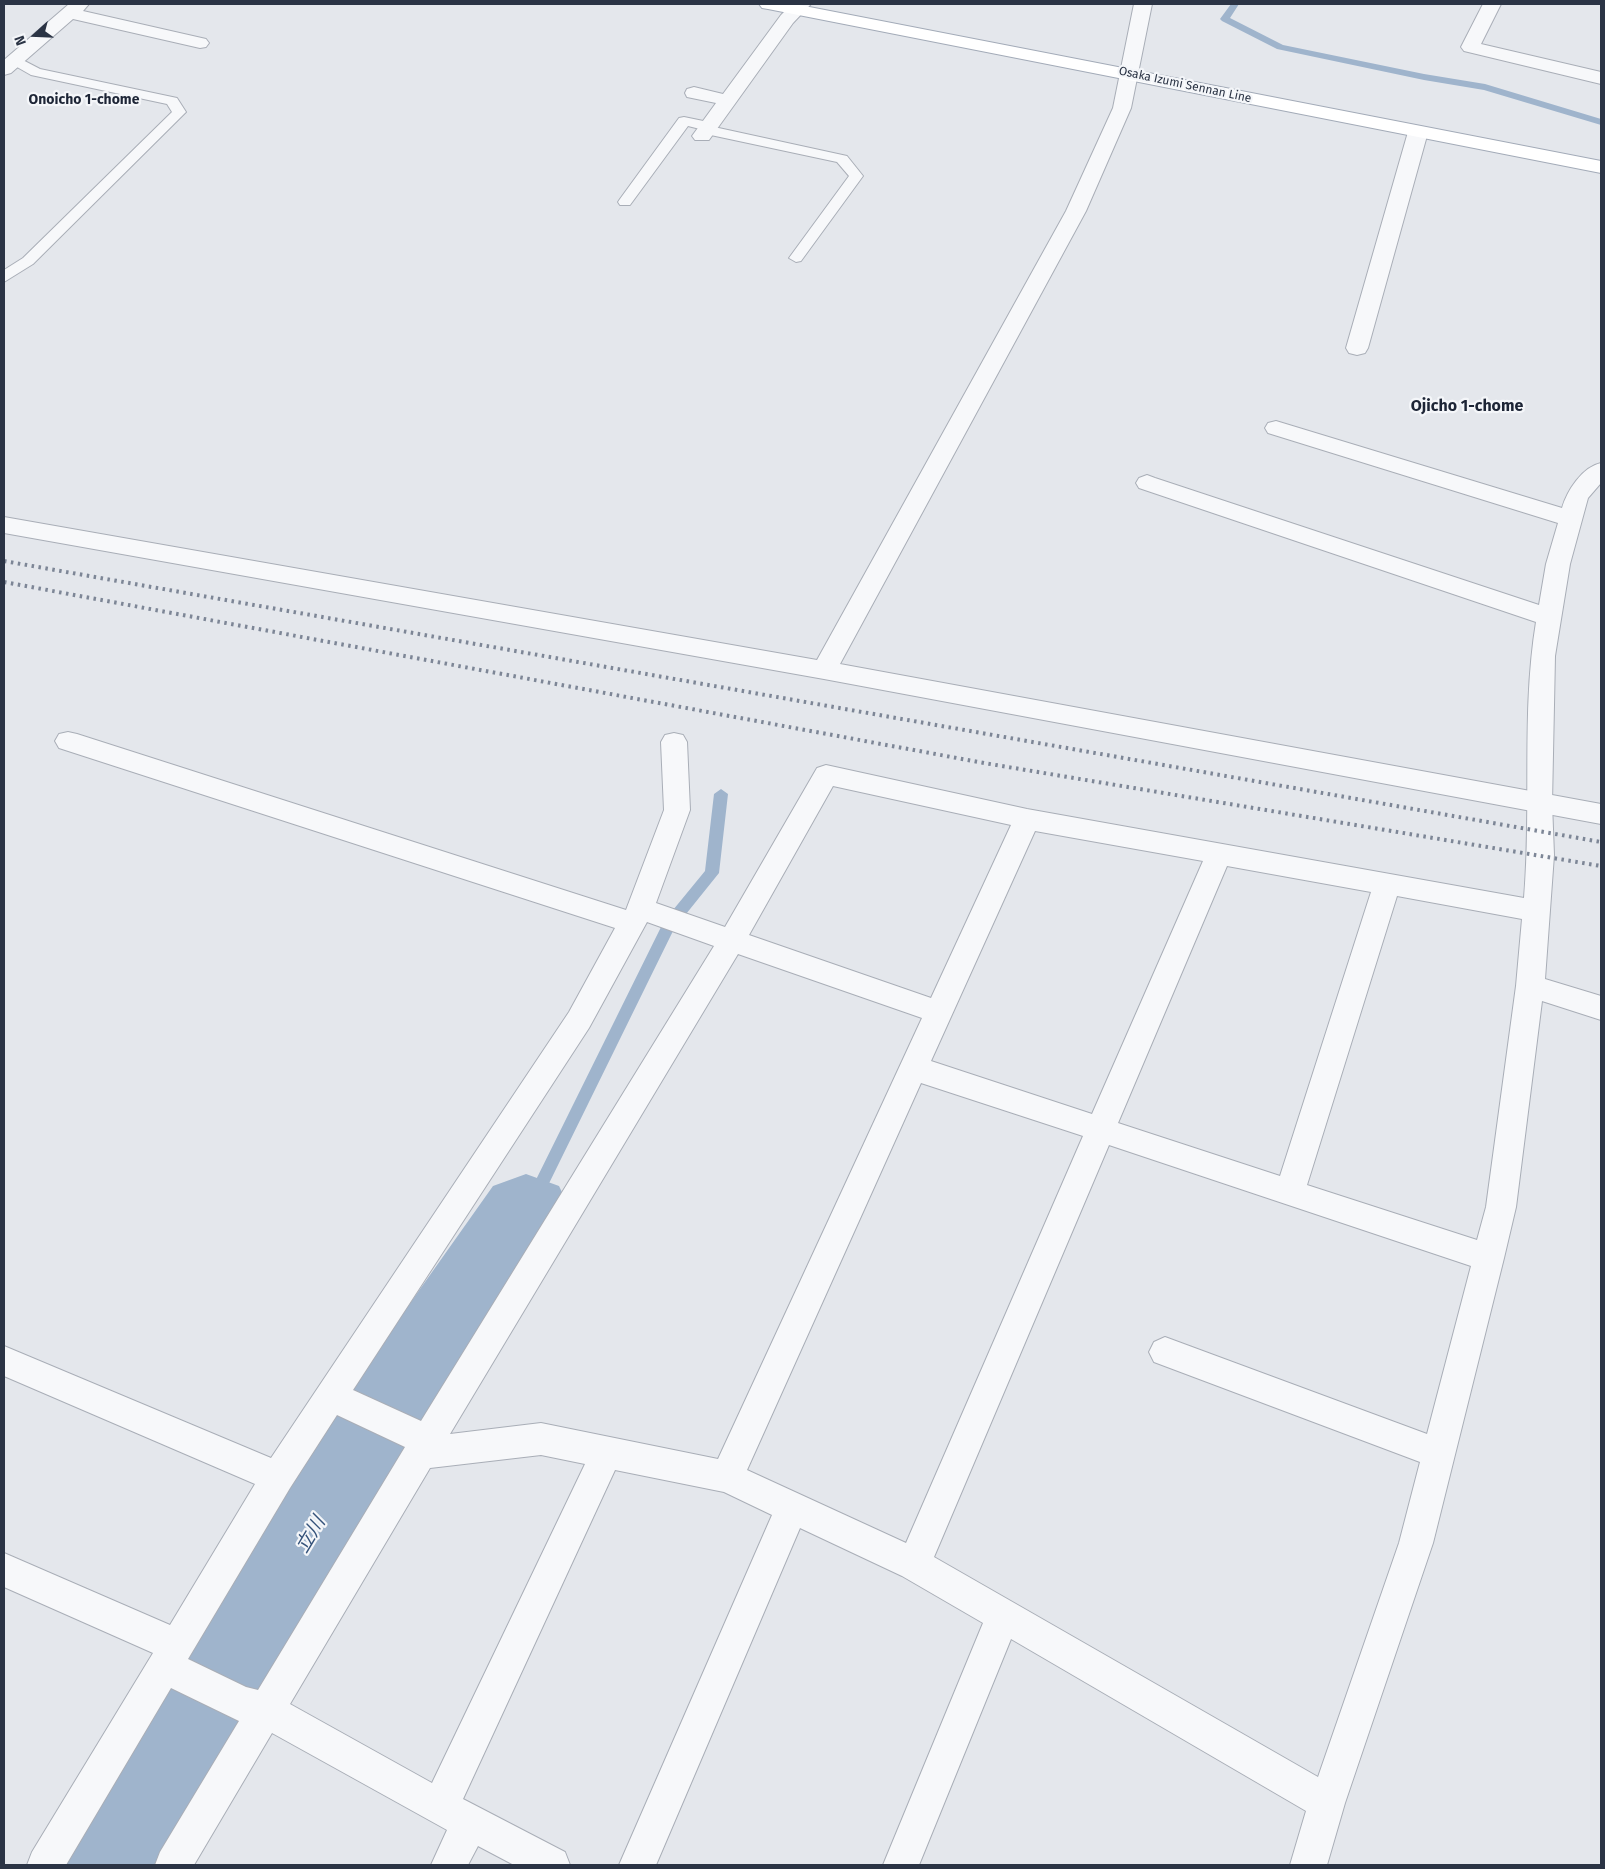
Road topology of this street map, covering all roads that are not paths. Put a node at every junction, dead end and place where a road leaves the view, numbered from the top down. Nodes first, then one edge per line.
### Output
1 (768, 4) edge
2 (1143, 4) edge
3 (1492, 4) edge
4 (799, 6) edge
5 (75, 8) edge
6 (200, 44) dead end
7 (10, 64) edge
8 (1127, 73) junction
9 (1601, 78) edge
10 (694, 93) dead end
11 (727, 100) junction
12 (706, 131) junction
13 (1418, 132) junction
14 (1601, 167) edge
15 (625, 202) dead end
16 (796, 258) dead end
17 (4, 277) edge
18 (1357, 348) dead end
19 (1276, 428) dead end
20 (1601, 470) edge
21 (1147, 483) dead end
22 (1570, 518) junction
23 (4, 525) edge
24 (1548, 617) junction
25 (824, 670) junction
26 (68, 741) dead end
27 (674, 742) dead end
28 (1539, 803) junction
29 (1601, 814) edge
30 (1027, 819) junction
31 (1219, 854) junction
32 (1387, 884) junction
33 (1537, 911) junction
34 (639, 914) junction
35 (731, 942) junction
36 (1530, 986) junction
37 (1601, 1008) edge
38 (939, 1012) junction
39 (914, 1068) junction
40 (1101, 1128) junction
41 (1290, 1191) junction
42 (1489, 1258) junction
43 (1165, 1352) dead end
44 (4, 1361) edge
45 (338, 1399) junction
46 (417, 1441) junction
47 (607, 1452) junction
48 (1438, 1454) junction
49 (278, 1477) junction
50 (727, 1477) junction
51 (792, 1507) junction
52 (914, 1564) junction
53 (4, 1570) edge
54 (1002, 1616) junction
55 (171, 1660) junction
56 (254, 1707) junction
57 (1327, 1803) junction
58 (455, 1814) junction
59 (44, 1865) edge
60 (173, 1865) edge
61 (449, 1865) edge
62 (552, 1865) edge
63 (637, 1865) edge
64 (901, 1865) edge
65 (1309, 1865) edge

1 - 4 main road, Osaka Izumi Sennan Line
2 - 8 street
3 - 9 street
4 - 8 main road, Osaka Izumi Sennan Line
4 - 11 street
5 - 6 street
5 - 7 street
7 - 17 lane
8 - 13 main road, Osaka Izumi Sennan Line
8 - 25 street
10 - 11 street
11 - 12 street
12 - 15 lane
12 - 16 lane
13 - 14 main road, Osaka Izumi Sennan Line
13 - 18 street
19 - 22 street
20 - 22 street
21 - 24 street
22 - 24 street
23 - 25 street
24 - 28 street
25 - 28 street
26 - 34 street
27 - 34 street
28 - 29 street
28 - 33 street
30 - 31 street
30 - 35 street
30 - 38 street
31 - 32 street
31 - 40 street
32 - 33 street
32 - 41 street
33 - 36 street
34 - 35 street
34 - 45 street
35 - 38 street
35 - 46 street
36 - 37 street
36 - 42 street
38 - 39 street
39 - 40 street
39 - 50 street
40 - 41 street
40 - 52 street
41 - 42 street
42 - 48 street
43 - 48 street
44 - 49 street
45 - 46 street
45 - 49 street
46 - 47 street
46 - 56 street
47 - 50 street
47 - 58 street
48 - 57 street
49 - 55 street
50 - 51 street
51 - 52 street
51 - 63 street
52 - 54 street
53 - 55 street
54 - 57 street
54 - 64 street
55 - 56 street
55 - 59 street
56 - 58 street
56 - 60 street
57 - 65 street
58 - 61 street
58 - 62 street

